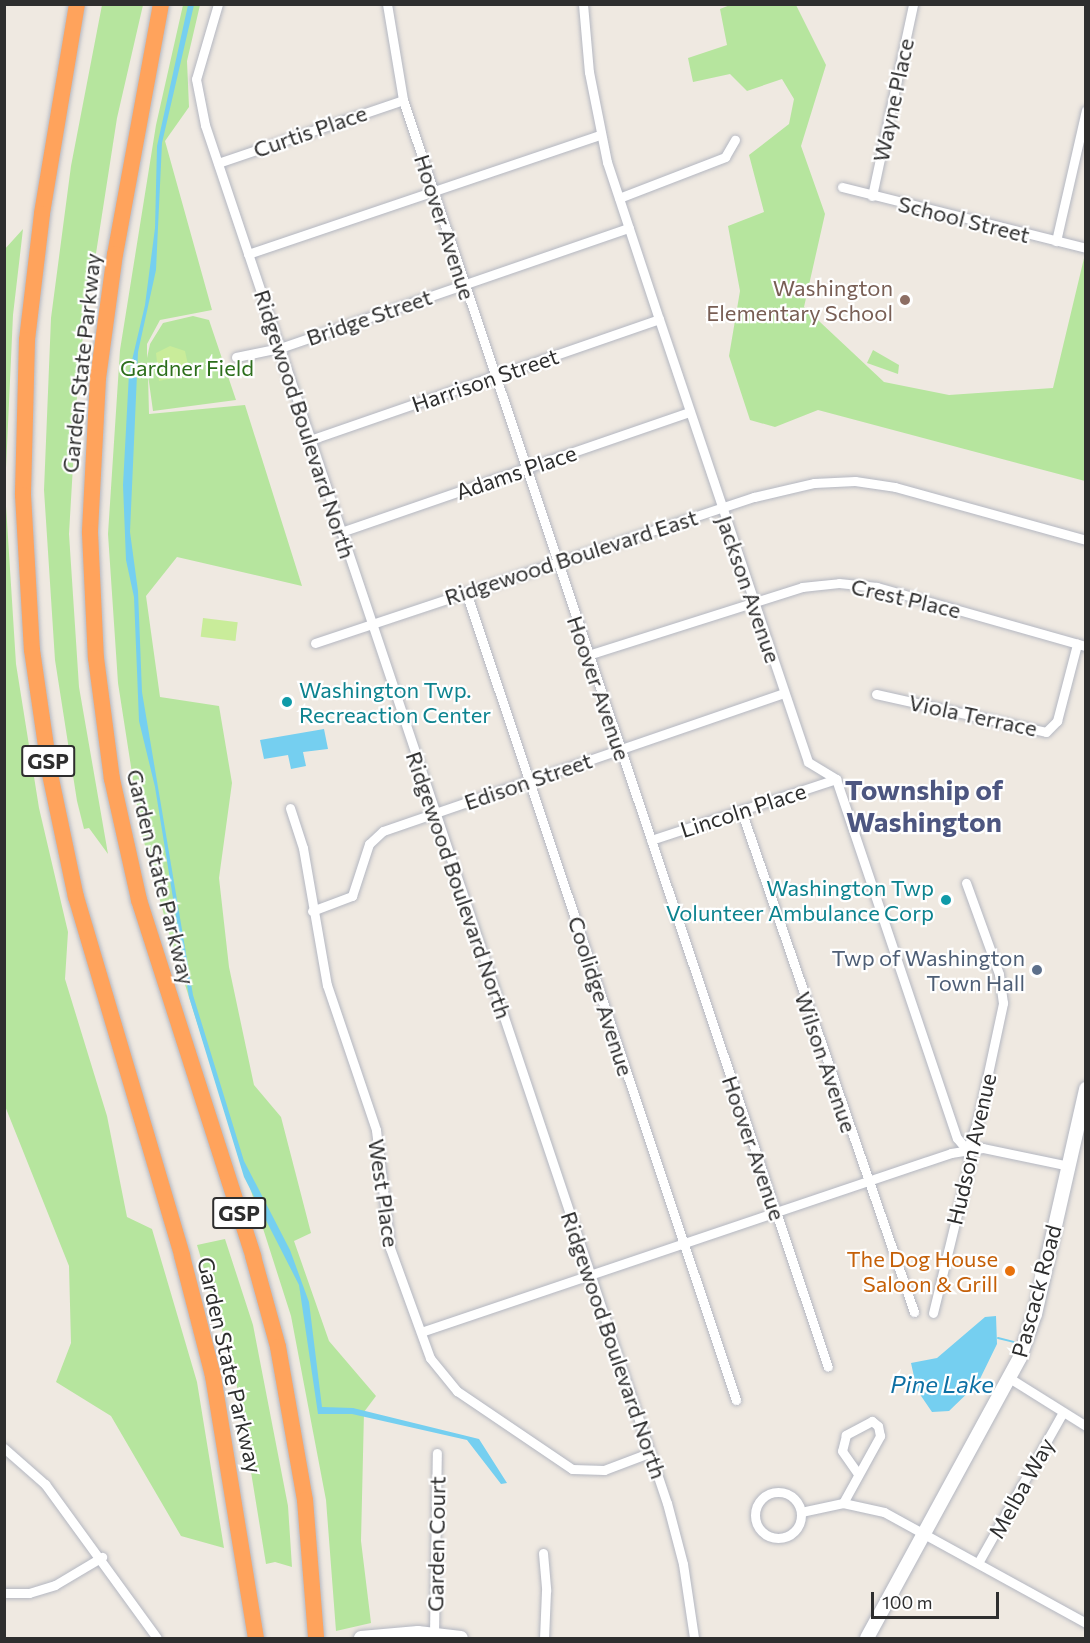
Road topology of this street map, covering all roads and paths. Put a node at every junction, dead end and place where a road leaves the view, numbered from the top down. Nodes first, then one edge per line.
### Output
1 (77, 4) edge
2 (161, 4) edge
3 (218, 4) edge
4 (387, 4) edge
5 (583, 4) edge
6 (914, 4) edge
7 (403, 100) junction
8 (1086, 110) edge
9 (600, 135) junction
10 (735, 140) dead end
11 (1082, 143) edge
12 (218, 163) junction
13 (842, 187) dead end
14 (433, 191) junction
15 (872, 196) junction
16 (619, 198) junction
17 (629, 228) junction
18 (1056, 241) junction
19 (1086, 248) edge
20 (248, 254) junction
21 (464, 285) junction
22 (659, 319) junction
23 (280, 348) junction
24 (236, 357) dead end
25 (495, 376) junction
26 (690, 412) junction
27 (310, 440) junction
28 (526, 468) junction
29 (722, 507) junction
30 (341, 532) junction
31 (1086, 540) edge
32 (557, 562) junction
33 (466, 592) junction
34 (754, 602) junction
35 (372, 623) junction
36 (315, 643) dead end
37 (1081, 645) edge
38 (588, 655) junction
39 (784, 693) junction
40 (876, 694) dead end
41 (620, 749) junction
42 (836, 779) junction
43 (529, 780) junction
44 (290, 808) dead end
45 (741, 810) junction
46 (435, 813) junction
47 (651, 840) junction
48 (966, 883) dead end
49 (312, 910) junction
50 (1086, 1089) edge
51 (966, 1149) junction
52 (1069, 1166) junction
53 (866, 1181) junction
54 (776, 1211) junction
55 (683, 1243) junction
56 (589, 1275) junction
57 (914, 1312) dead end
58 (933, 1313) dead end
59 (420, 1332) junction
60 (828, 1367) dead end
61 (1011, 1379) junction
62 (736, 1400) dead end
63 (1063, 1412) junction
64 (1086, 1426) edge
65 (4, 1448) edge
66 (437, 1453) dead end
67 (649, 1453) junction
68 (858, 1474) junction
69 (236, 1498) junction
70 (843, 1503) junction
71 (801, 1512) junction
72 (926, 1532) junction
73 (543, 1553) dead end
74 (102, 1557) junction
75 (978, 1563) junction
76 (4, 1593) edge
77 (1086, 1623) edge
78 (434, 1634) junction
79 (157, 1638) edge
80 (248, 1638) edge
81 (256, 1638) edge
82 (316, 1638) edge
83 (361, 1638) edge
84 (461, 1638) edge
85 (544, 1638) edge
86 (694, 1638) edge
87 (867, 1638) edge

1 - 69 highway, Garden State Parkway / GSP
2 - 82 highway, Garden State Parkway / GSP
3 - 12 street, Ridgewood Boulevard North
4 - 7 street, Hoover Avenue
5 - 9 street, Jackson Avenue
6 - 15 street, Wayne Place
7 - 12 street, Curtis Place
7 - 14 street, Hoover Avenue
8 - 11 street
9 - 14 street
9 - 16 street, Jackson Avenue
10 - 16 street
11 - 18 street
12 - 20 street, Ridgewood Boulevard North
13 - 15 street, School Street
14 - 20 street
14 - 21 street, Hoover Avenue
15 - 18 street, School Street
16 - 17 street, Jackson Avenue
17 - 21 street, Bridge Street
17 - 22 street, Jackson Avenue
18 - 19 street, School Street
20 - 23 street, Ridgewood Boulevard North
21 - 23 street, Bridge Street
21 - 25 street, Hoover Avenue
22 - 25 street, Harrison Street
22 - 26 street, Jackson Avenue
23 - 24 street
23 - 27 street, Ridgewood Boulevard North
25 - 27 street, Harrison Street
25 - 28 street, Hoover Avenue
26 - 28 street, Adams Place
26 - 29 street, Jackson Avenue
27 - 30 street, Ridgewood Boulevard North
28 - 30 street, Adams Place
28 - 32 street, Hoover Avenue
29 - 31 street, Ridgewood Boulevard East
29 - 32 street, Ridgewood Boulevard East
29 - 34 street, Jackson Avenue
30 - 35 street, Ridgewood Boulevard North
32 - 33 street, Ridgewood Boulevard East
32 - 38 street, Hoover Avenue
33 - 35 street, Ridgewood Boulevard East
33 - 43 street, Coolidge Avenue
34 - 37 street, Crest Place
34 - 38 street, Crest Place
34 - 39 street, Jackson Avenue
35 - 36 street, Ridgewood Boulevard East
35 - 46 street, Ridgewood Boulevard North
37 - 40 street, Viola Terrace
38 - 41 street, Hoover Avenue
39 - 41 street, Edison Street
39 - 42 street, Jackson Avenue
41 - 43 street, Edison Street
41 - 47 street, Hoover Avenue
42 - 45 street, Lincoln Place
42 - 51 street
43 - 46 street, Edison Street
43 - 55 street, Coolidge Avenue
44 - 49 street, West Place
45 - 47 street, Lincoln Place
45 - 53 street, Wilson Avenue
46 - 49 street, Edison Street
46 - 56 street, Ridgewood Boulevard North
47 - 54 street, Hoover Avenue
48 - 51 street, Hudson Avenue
49 - 59 street, West Place
50 - 52 street, Pascack Road
51 - 52 street
51 - 53 street
51 - 58 street, Hudson Avenue
52 - 61 street, Pascack Road
53 - 54 street
53 - 57 street, Wilson Avenue
54 - 55 street
54 - 60 street, Hoover Avenue
55 - 56 street
55 - 62 street, Coolidge Avenue
56 - 59 street
56 - 67 street, Ridgewood Boulevard North
59 - 67 street, West Place
61 - 63 street
61 - 72 street, Pascack Road
63 - 64 street
63 - 75 street, Melba Way
65 - 74 street
66 - 78 street, Garden Court
67 - 86 street, Ridgewood Boulevard North
68 - 68 street
68 - 70 street
69 - 80 highway, Garden State Parkway / GSP
69 - 81 highway, Garden State Parkway / GSP
70 - 71 street
70 - 72 street
71 - 71 street
72 - 75 street
72 - 87 street, Pascack Road
73 - 85 street
74 - 76 street
74 - 79 street
75 - 77 street
78 - 83 street
78 - 84 street

